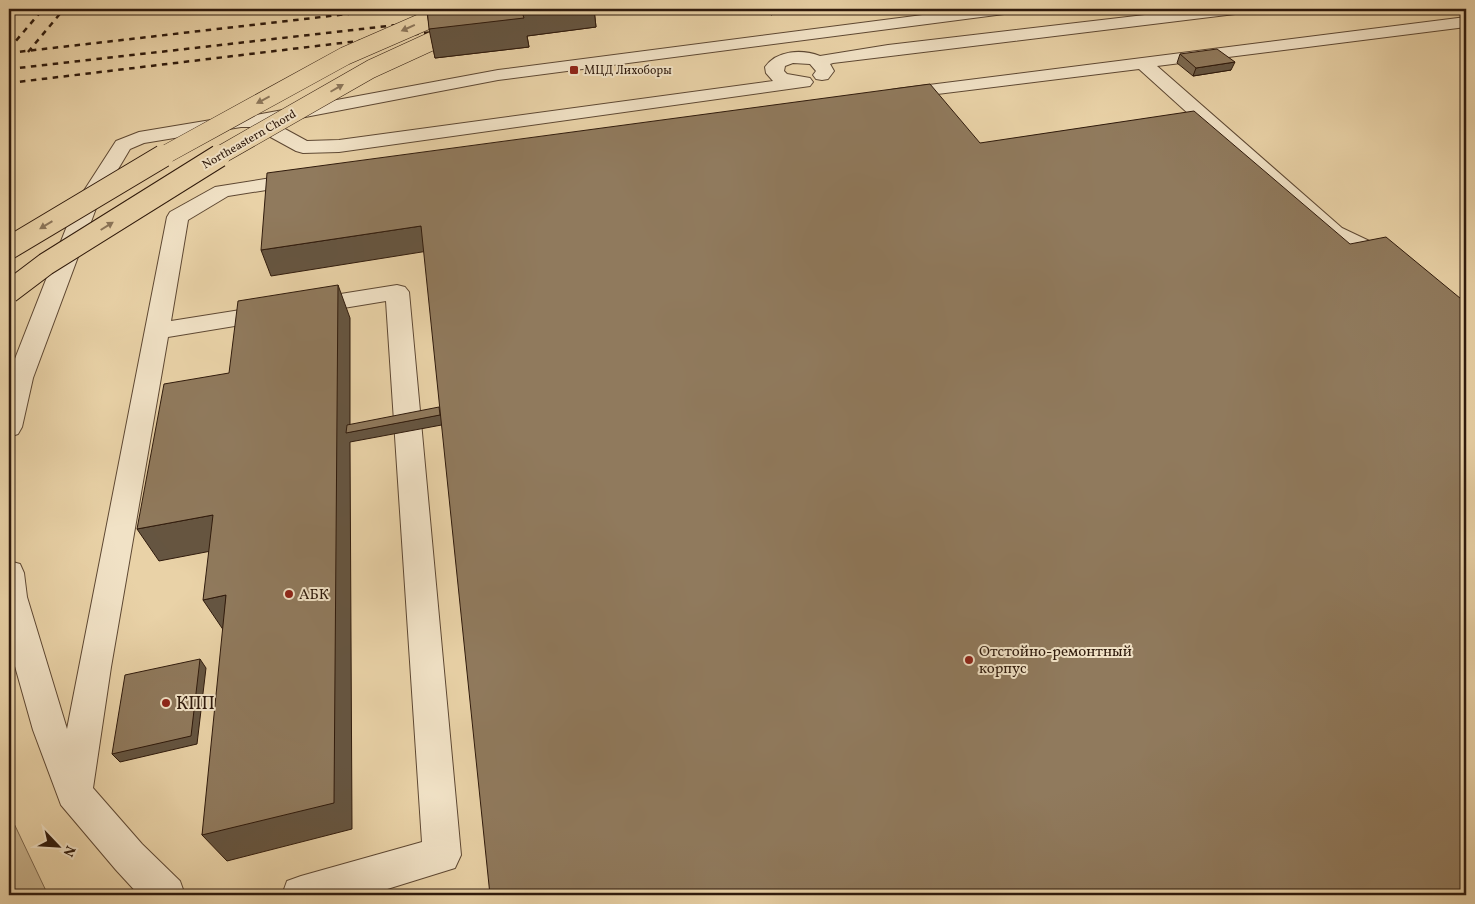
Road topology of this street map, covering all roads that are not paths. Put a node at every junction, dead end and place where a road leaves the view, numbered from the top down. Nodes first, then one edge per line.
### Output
1 (453, 9) edge
2 (502, 9) edge
3 (1004, 9) edge
4 (1235, 9) edge
5 (1466, 22) edge
6 (888, 50) junction
7 (818, 62) junction
8 (1144, 62) junction
9 (890, 68) dead end
10 (841, 74) dead end
11 (809, 81) junction
12 (880, 97) edge
13 (256, 121) junction
14 (320, 176) edge
15 (9, 248) edge
16 (1406, 277) edge
17 (9, 292) edge
18 (157, 331) junction
19 (9, 427) edge
20 (9, 572) edge
21 (74, 793) junction
22 (166, 895) edge
23 (301, 895) edge

1 -> 15 main road, Northeastern Chord, bridge
17 -> 2 main road, Northeastern Chord, bridge
3 - 13 street
4 - 6 street
5 - 8 street
6 - 7 street
6 - 9 street
7 - 11 street
7 - 11 street
8 - 12 street
8 - 16 street
10 - 11 street
11 - 13 street
13 - 19 street
14 - 18 street
18 - 21 street
18 - 23 street
20 - 21 street
21 - 22 street

